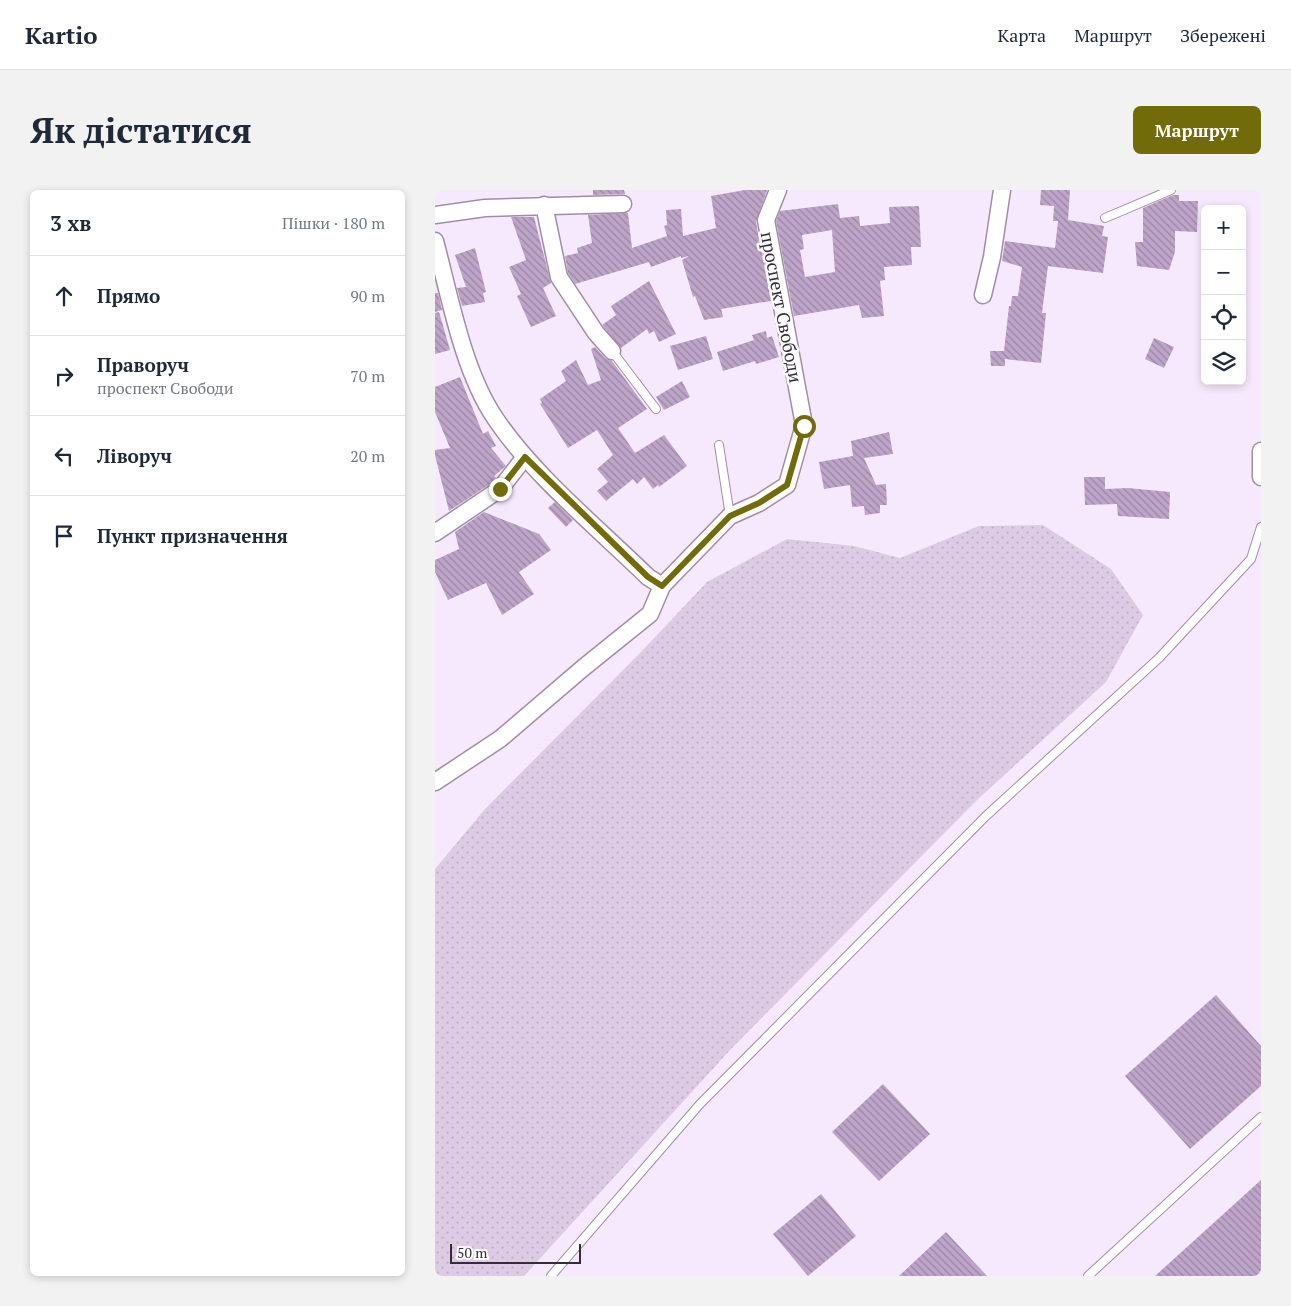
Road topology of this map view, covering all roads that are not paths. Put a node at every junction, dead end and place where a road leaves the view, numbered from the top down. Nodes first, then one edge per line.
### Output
1 (778, 190) edge
2 (1002, 190) edge
3 (1171, 190) edge
4 (623, 204) dead end
5 (544, 205) junction
6 (435, 215) edge
7 (1105, 218) dead end
8 (435, 242) edge
9 (983, 295) dead end
10 (611, 351) joint
11 (656, 408) dead end
12 (719, 445) dead end
13 (1261, 451) edge
14 (525, 457) junction
15 (1261, 476) edge
16 (730, 516) junction
17 (1261, 527) edge
18 (435, 533) edge
19 (662, 586) junction
20 (435, 782) edge
21 (1261, 1117) edge
22 (551, 1276) edge
23 (1088, 1276) edge

1 - 16 street, проспект Свободи
2 - 9 street
3 - 7 lane
4 - 5 street
5 - 6 street
5 - 10 street
8 - 14 street
10 - 11 lane
12 - 16 lane
13 - 15 street
14 - 18 street
14 - 19 street
16 - 19 street
17 - 22 lane
19 - 20 street
21 - 23 lane

